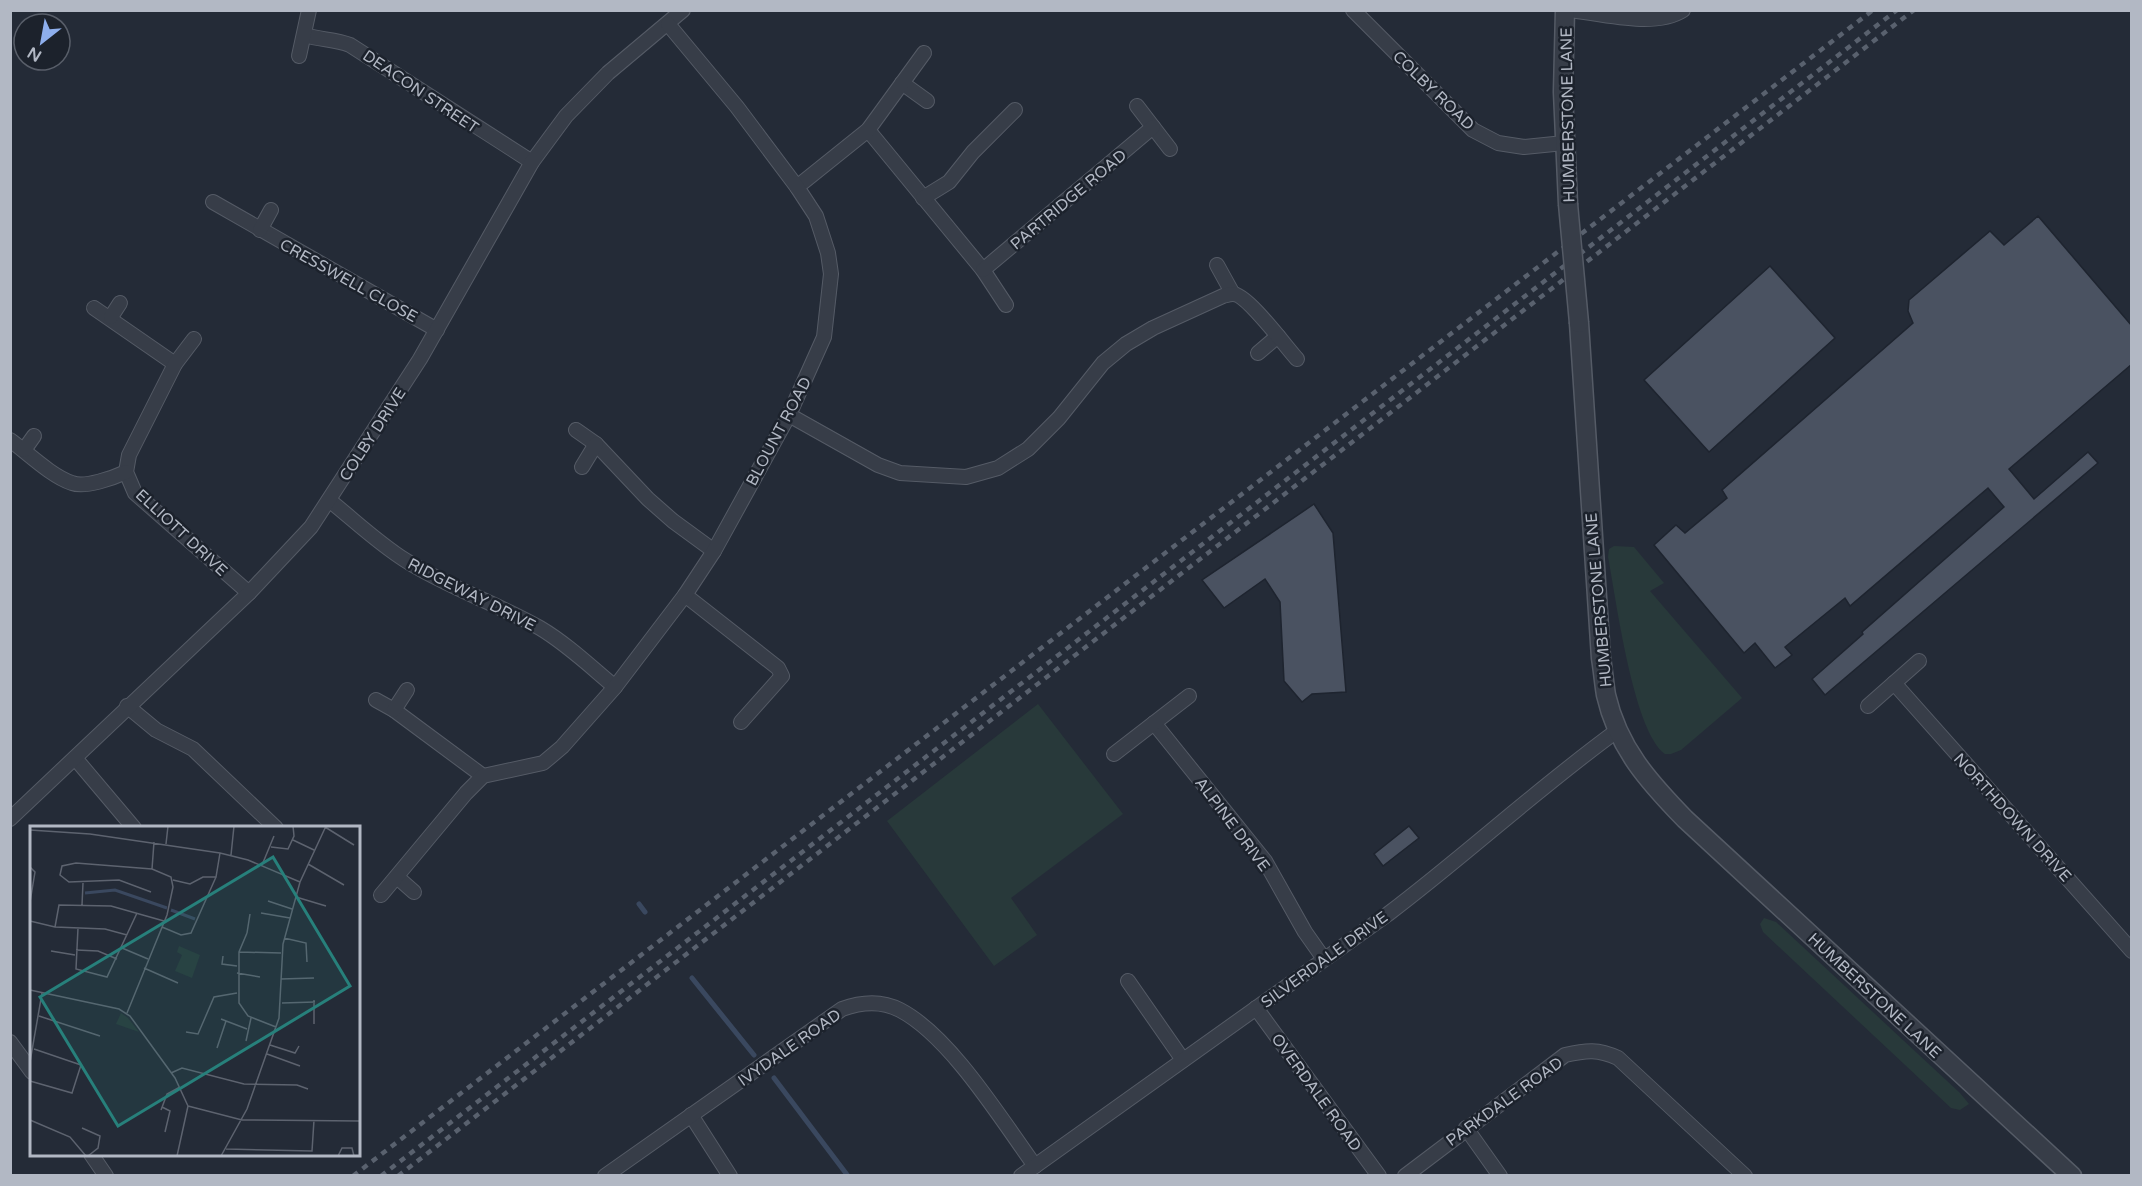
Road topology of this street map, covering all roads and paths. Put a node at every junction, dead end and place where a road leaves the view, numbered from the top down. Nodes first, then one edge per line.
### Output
1 (309, 10) edge
2 (683, 10) edge
3 (1353, 10) edge
4 (1565, 10) edge
5 (1570, 10) edge
6 (1683, 10) edge
7 (668, 24) junction
8 (305, 35) junction
9 (924, 53) dead end
10 (299, 56) dead end
11 (902, 83) junction
12 (927, 101) dead end
13 (1137, 106) dead end
14 (1015, 110) dead end
15 (1154, 127) junction
16 (868, 130) junction
17 (1564, 143) junction
18 (1170, 149) dead end
19 (532, 162) junction
20 (797, 187) junction
21 (923, 198) junction
22 (213, 202) dead end
23 (271, 210) dead end
24 (260, 230) junction
25 (1217, 265) dead end
26 (982, 270) junction
27 (1233, 294) junction
28 (120, 303) dead end
29 (1006, 305) dead end
30 (94, 308) dead end
31 (111, 317) junction
32 (437, 330) junction
33 (1278, 336) junction
34 (194, 339) dead end
35 (1258, 353) dead end
36 (1297, 359) dead end
37 (175, 364) junction
38 (789, 415) junction
39 (576, 430) dead end
40 (34, 436) dead end
41 (10, 440) edge
42 (596, 444) junction
43 (24, 450) junction
44 (582, 467) dead end
45 (126, 472) junction
46 (329, 501) junction
47 (714, 551) junction
48 (249, 593) junction
49 (685, 595) junction
50 (1919, 661) dead end
51 (1894, 683) junction
52 (615, 687) junction
53 (407, 690) dead end
54 (1189, 696) dead end
55 (376, 700) dead end
56 (127, 706) junction
57 (1868, 706) dead end
58 (394, 710) junction
59 (741, 722) dead end
60 (1154, 723) junction
61 (1618, 730) junction
62 (1114, 754) dead end
63 (75, 758) junction
64 (483, 776) junction
65 (10, 819) edge
66 (132, 826) edge
67 (274, 826) edge
68 (397, 877) junction
69 (414, 892) dead end
70 (381, 895) dead end
71 (2132, 951) edge
72 (1324, 959) junction
73 (1128, 981) dead end
74 (1256, 1008) junction
75 (10, 1042) edge
76 (1183, 1060) junction
77 (30, 1069) edge
78 (691, 1115) junction
79 (1466, 1128) junction
80 (92, 1156) edge
81 (1035, 1166) junction
82 (106, 1176) edge
83 (605, 1176) edge
84 (730, 1176) edge
85 (1021, 1176) edge
86 (1379, 1176) edge
87 (1405, 1176) edge
88 (1500, 1176) edge
89 (1745, 1176) edge
90 (2072, 1176) edge

1 - 8 street
2 - 7 street, COLBY DRIVE
3 - 17 street, COLBY ROAD
4 - 17 street, HUMBERSTONE LANE
5 - 6 street
7 - 19 street, COLBY DRIVE
7 - 20 street, BLOUNT ROAD
8 - 10 street
8 - 19 street, DEACON STREET
9 - 11 street
11 - 12 street
11 - 16 street
13 - 15 street
14 - 21 street
15 - 18 street
15 - 26 street, PARTRIDGE ROAD
16 - 20 street
16 - 21 street
17 - 61 street, HUMBERSTONE LANE, bridge
19 - 32 street, COLBY DRIVE
20 - 38 street, BLOUNT ROAD
21 - 26 street
22 - 24 street, CRESSWELL CLOSE
23 - 24 street, CRESSWELL CLOSE
24 - 32 street, CRESSWELL CLOSE
25 - 27 street
26 - 29 street
27 - 33 street
27 - 38 street
28 - 31 street
30 - 31 street
31 - 37 street
32 - 46 street, COLBY DRIVE
33 - 35 street
33 - 36 street
34 - 37 street, ELLIOTT DRIVE
37 - 45 street, ELLIOTT DRIVE
38 - 47 street, BLOUNT ROAD
39 - 42 street
40 - 43 street
41 - 43 street
42 - 44 street
42 - 47 street
43 - 45 street
45 - 48 street, ELLIOTT DRIVE
46 - 48 street, COLBY DRIVE
46 - 52 street, RIDGEWAY DRIVE
47 - 49 street, BLOUNT ROAD
48 - 56 street, COLBY DRIVE
49 - 52 street, BLOUNT ROAD
49 - 59 street
50 - 51 street
51 - 57 street
51 - 71 street, NORTHDOWN DRIVE
52 - 64 street, BLOUNT ROAD
53 - 58 street
54 - 60 street
55 - 58 street
56 - 63 street, COLBY DRIVE
56 - 67 street
58 - 64 street
60 - 62 street
60 - 72 street, ALPINE DRIVE
61 - 72 street, SILVERDALE DRIVE
61 - 90 street, HUMBERSTONE LANE
63 - 65 street, COLBY DRIVE
63 - 66 street
64 - 68 street
68 - 69 street
68 - 70 street
72 - 74 street, SILVERDALE DRIVE
73 - 76 street
74 - 76 street, SILVERDALE DRIVE
74 - 86 street, OVERDALE ROAD
75 - 77 street
76 - 81 street, SILVERDALE DRIVE
78 - 81 street, IVYDALE ROAD
78 - 83 street, IVYDALE ROAD
78 - 84 street
79 - 87 street, PARKDALE ROAD
79 - 88 street
79 - 89 street, PARKDALE ROAD
80 - 82 street
81 - 85 street, SILVERDALE DRIVE

